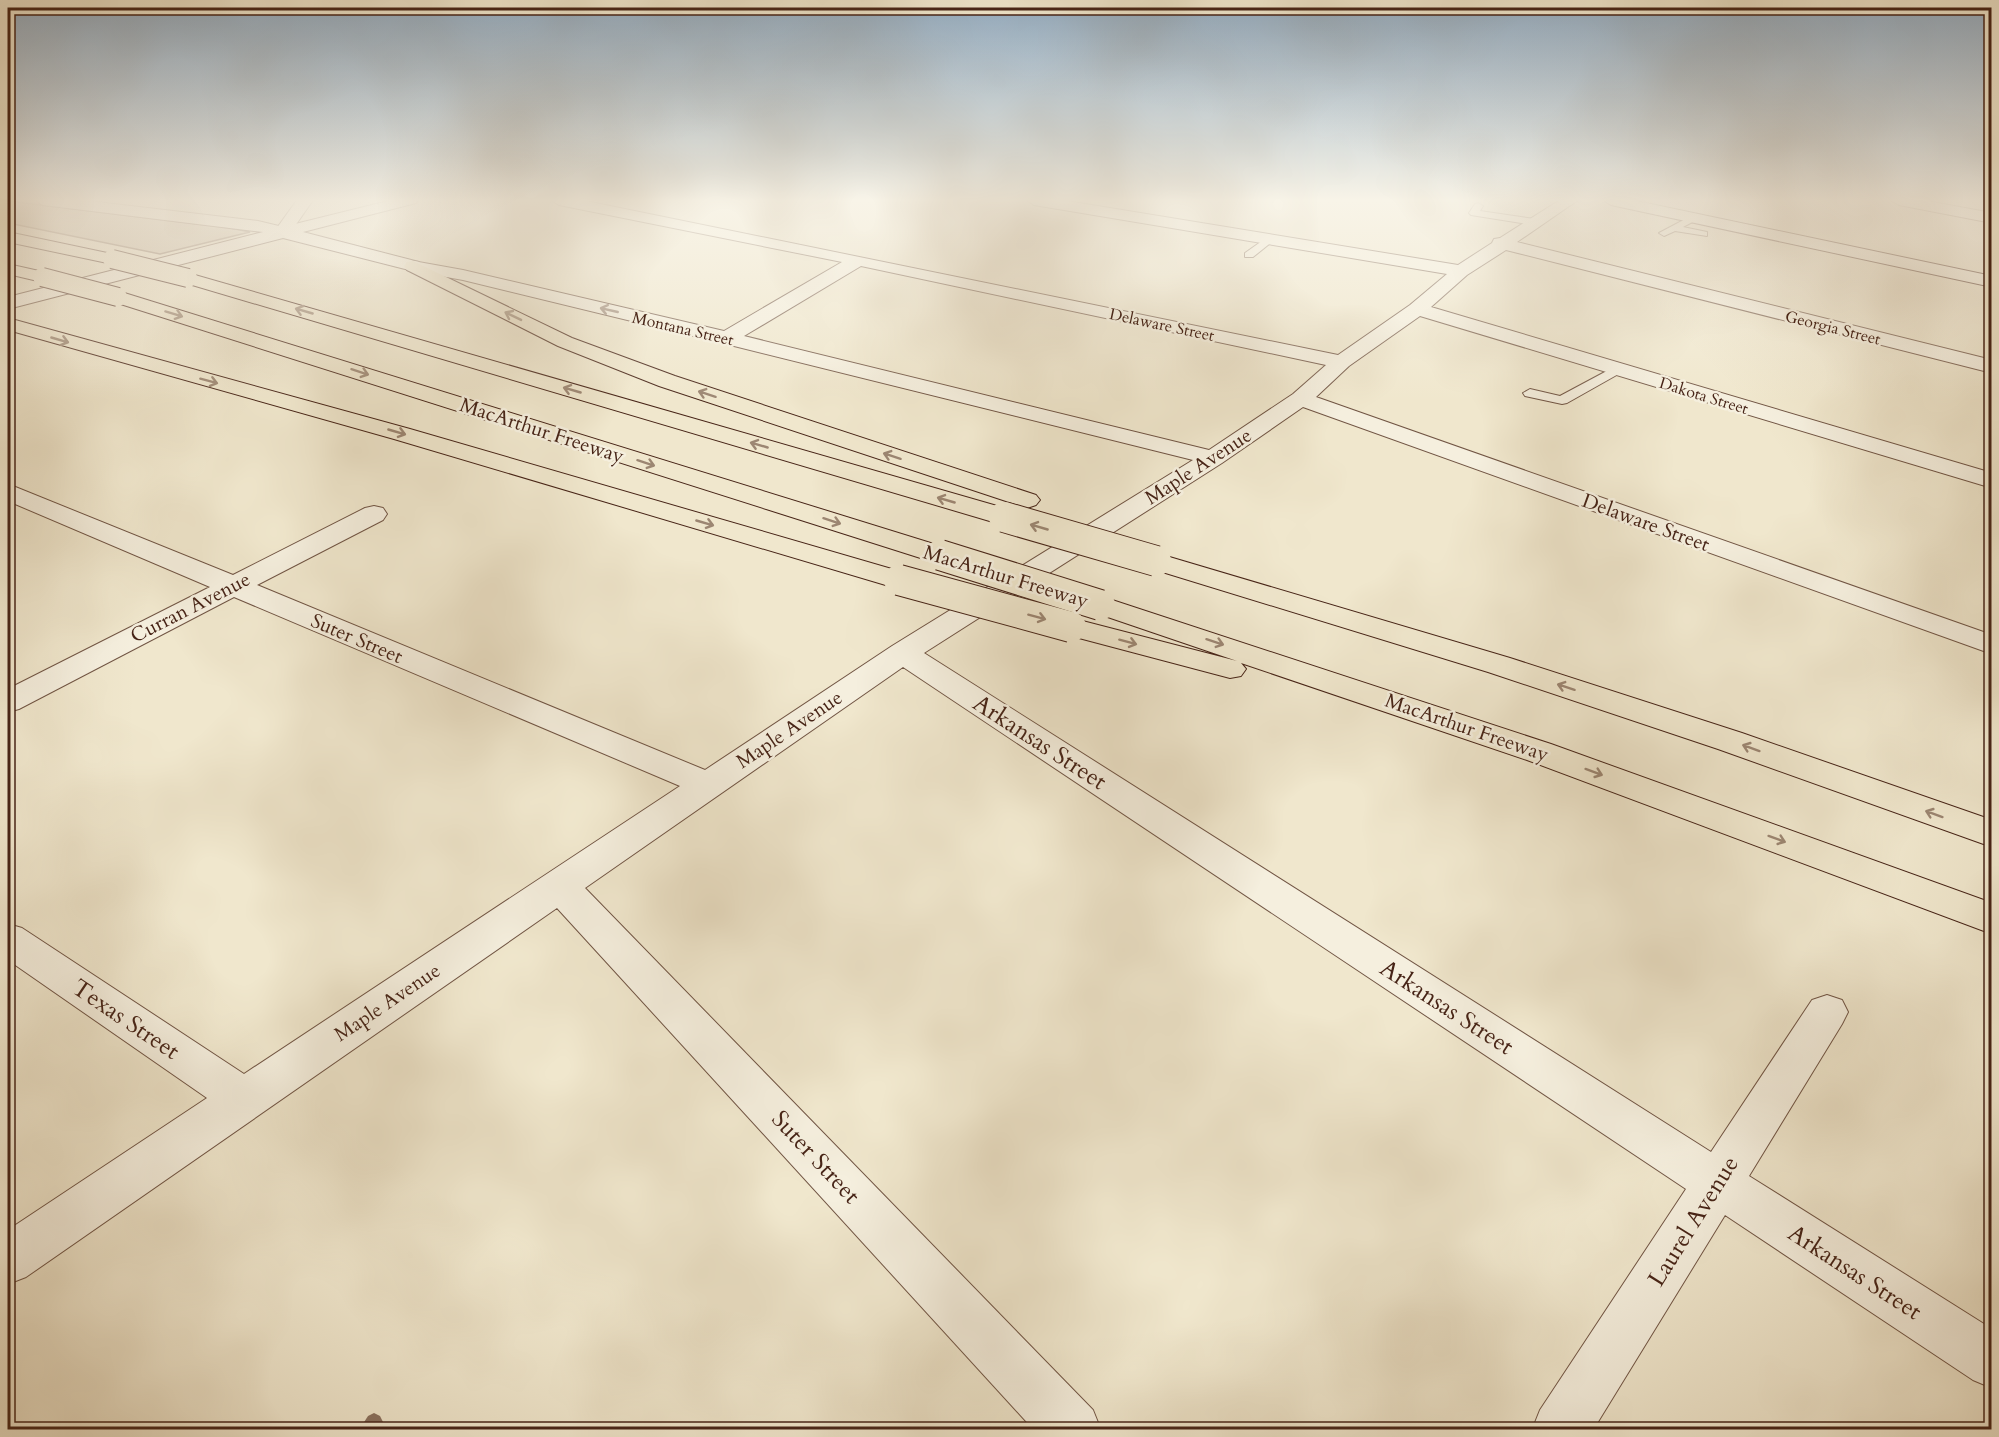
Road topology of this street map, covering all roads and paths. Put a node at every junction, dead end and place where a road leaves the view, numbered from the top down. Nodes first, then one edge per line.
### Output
1 (144, 267) edge
2 (147, 267) edge
3 (415, 267) edge
4 (419, 267) edge
5 (846, 267) edge
6 (892, 267) edge
7 (1437, 267) edge
8 (1466, 267) edge
9 (1595, 267) edge
10 (1924, 267) edge
11 (8, 269) edge
12 (1461, 271) junction
13 (1992, 282) edge
14 (8, 303) edge
15 (1417, 309) junction
16 (8, 324) edge
17 (727, 338) junction
18 (1342, 362) junction
19 (1992, 367) edge
20 (1618, 369) junction
21 (1530, 393) dead end
22 (1302, 399) junction
23 (1213, 458) junction
24 (1992, 481) edge
25 (8, 492) edge
26 (375, 514) dead end
27 (1164, 555) junction
28 (231, 586) junction
29 (1992, 645) edge
30 (903, 653) junction
31 (8, 702) edge
32 (1539, 752) junction
33 (706, 784) junction
34 (1991, 834) edge
35 (559, 885) junction
36 (1983, 917) edge
37 (8, 939) edge
38 (1827, 1012) dead end
39 (245, 1099) junction
40 (1718, 1183) junction
41 (8, 1259) edge
42 (1992, 1360) edge
43 (1073, 1430) edge
44 (1560, 1430) edge

27 -> 1 highway, bridge
2 - 14 street
27 -> 3 highway
17 -> 4 street, Montana Street
5 - 17 street
6 - 18 street, Delaware Street
7 - 12 street
8 - 12 street, Maple Avenue
9 - 19 street, Georgia Street
10 - 13 street
11 -> 32 highway, MacArthur Freeway, bridge
12 - 15 street, Maple Avenue
15 - 18 street, Maple Avenue
15 - 20 street, Dakota Street
16 -> 32 highway, bridge
17 - 23 street, Montana Street
18 - 22 street, Maple Avenue
20 - 21 lane
20 - 24 street, Dakota Street
22 - 23 street, Maple Avenue
22 - 29 street, Delaware Street
23 - 30 street, Maple Avenue
25 - 28 street, Suter Street
26 - 28 street, Curran Avenue
34 -> 27 highway
28 - 31 street, Curran Avenue
28 - 33 street, Suter Street
30 - 33 street, Maple Avenue
30 - 40 street, Arkansas Street
32 -> 36 highway, MacArthur Freeway
33 - 35 street, Maple Avenue
35 - 39 street, Maple Avenue
35 - 43 street, Suter Street
37 - 39 street, Texas Street
38 - 40 street, Laurel Avenue
39 - 41 street, Maple Avenue
40 - 42 street, Arkansas Street
40 - 44 street, Laurel Avenue

